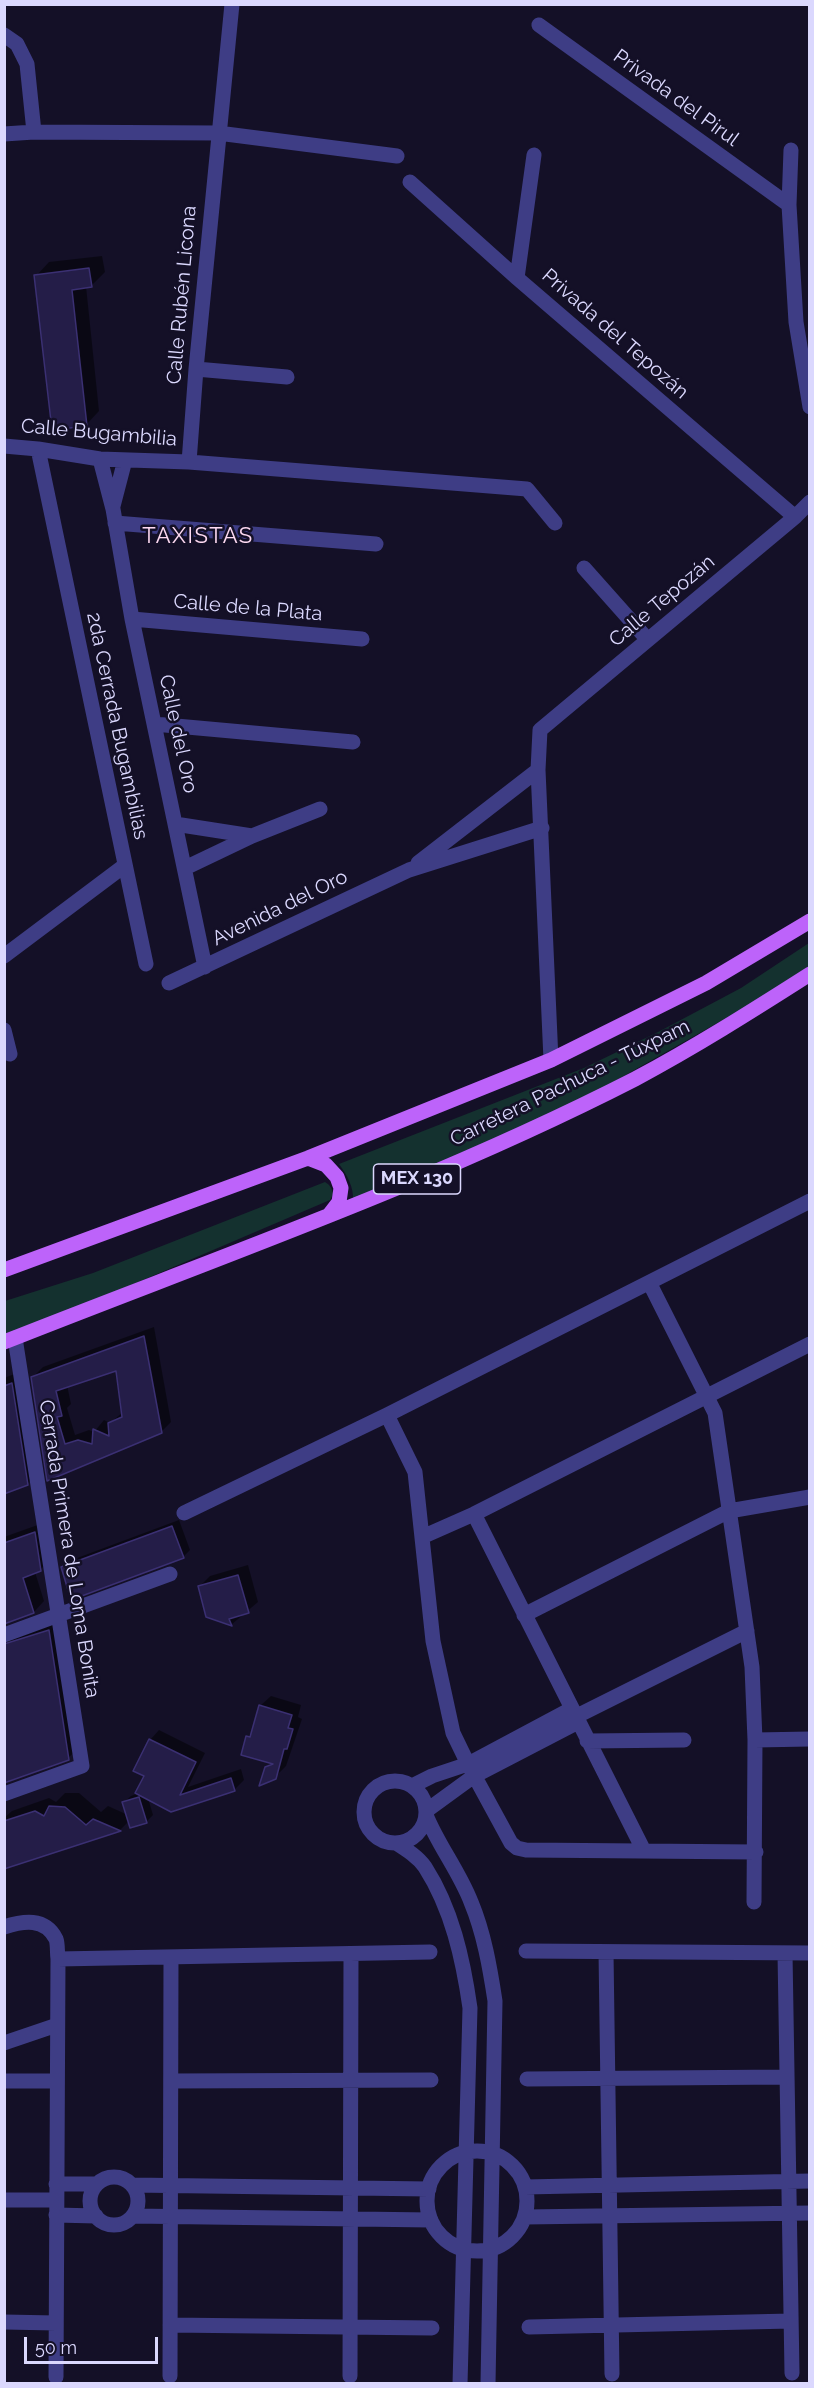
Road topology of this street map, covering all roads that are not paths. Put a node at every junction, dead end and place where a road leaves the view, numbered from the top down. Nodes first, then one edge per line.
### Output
1 (232, 4) edge
2 (539, 25) dead end
3 (4, 35) edge
4 (34, 132) junction
5 (218, 133) junction
6 (4, 134) edge
7 (791, 150) dead end
8 (534, 155) dead end
9 (397, 156) dead end
10 (410, 182) dead end
11 (789, 205) junction
12 (518, 278) junction
13 (196, 369) junction
14 (287, 377) dead end
15 (810, 407) edge
16 (4, 446) edge
17 (38, 448) junction
18 (100, 459) junction
19 (125, 460) junction
20 (189, 462) junction
21 (810, 502) edge
22 (114, 516) junction
23 (795, 517) junction
24 (555, 522) dead end
25 (376, 544) dead end
26 (584, 568) dead end
27 (132, 619) junction
28 (362, 639) dead end
29 (648, 640) junction
30 (154, 724) junction
31 (353, 742) dead end
32 (538, 770) junction
33 (320, 809) dead end
34 (175, 824) junction
35 (542, 828) junction
36 (252, 836) junction
37 (124, 866) junction
38 (185, 868) junction
39 (409, 870) junction
40 (810, 921) edge
41 (4, 956) edge
42 (146, 964) dead end
43 (205, 967) junction
44 (810, 974) edge
45 (170, 983) dead end
46 (4, 1030) edge
47 (10, 1054) dead end
48 (551, 1060) junction
49 (308, 1158) junction
50 (810, 1201) edge
51 (329, 1215) junction
52 (4, 1270) edge
53 (650, 1284) junction
54 (10, 1340) edge
55 (810, 1344) edge
56 (708, 1396) junction
57 (387, 1415) junction
58 (810, 1497) edge
59 (729, 1511) junction
60 (184, 1513) dead end
61 (474, 1514) junction
62 (422, 1537) junction
63 (170, 1574) dead end
64 (524, 1615) junction
65 (57, 1616) junction
66 (747, 1631) junction
67 (4, 1635) edge
68 (575, 1716) junction
69 (684, 1740) dead end
70 (755, 1740) junction
71 (810, 1740) edge
72 (587, 1741) junction
73 (471, 1770) junction
74 (412, 1786) junction
75 (4, 1794) edge
76 (426, 1813) junction
77 (396, 1843) junction
78 (644, 1851) junction
79 (756, 1852) junction
80 (754, 1902) dead end
81 (4, 1927) edge
82 (526, 1951) dead end
83 (430, 1952) dead end
84 (606, 1952) junction
85 (785, 1953) junction
86 (810, 1953) edge
87 (351, 1954) junction
88 (171, 1957) junction
89 (58, 1959) junction
90 (57, 2025) junction
91 (4, 2043) edge
92 (608, 2078) junction
93 (787, 2078) junction
94 (527, 2079) dead end
95 (351, 2080) junction
96 (431, 2080) dead end
97 (4, 2081) edge
98 (56, 2081) junction
99 (171, 2081) junction
100 (467, 2152) junction
101 (493, 2154) junction
102 (810, 2181) edge
103 (789, 2182) junction
104 (56, 2184) junction
105 (97, 2184) junction
106 (132, 2185) junction
107 (171, 2185) junction
108 (609, 2186) junction
109 (350, 2187) junction
110 (525, 2187) junction
111 (429, 2189) junction
112 (4, 2200) edge
113 (56, 2208) junction
114 (789, 2213) junction
115 (810, 2213) edge
116 (96, 2216) junction
117 (133, 2216) junction
118 (171, 2216) junction
119 (525, 2217) junction
120 (610, 2217) junction
121 (350, 2219) junction
122 (431, 2220) junction
123 (465, 2250) junction
124 (491, 2250) junction
125 (4, 2322) edge
126 (791, 2322) junction
127 (56, 2323) junction
128 (170, 2325) junction
129 (611, 2325) junction
130 (350, 2327) junction
131 (529, 2327) dead end
132 (432, 2328) dead end
133 (612, 2373) dead end
134 (792, 2373) dead end
135 (170, 2376) dead end
136 (350, 2376) dead end
137 (56, 2377) dead end
138 (460, 2384) edge
139 (488, 2384) edge

1 - 5 street, Calle Rubén Licona
2 - 11 street, Privada del Pirul
3 - 4 street
4 - 5 street
4 - 6 street
5 - 9 street
5 - 13 street, Calle Rubén Licona
7 - 11 street
8 - 12 street
10 - 12 street, Privada del Tepozán
11 - 15 street
12 - 23 street, Privada del Tepozán
13 - 14 street
13 - 20 street, Calle Rubén Licona
16 - 17 street, Calle Bugambilia
17 - 18 street, Calle Bugambilia
17 - 37 street, 2da Cerrada Bugambilias
18 - 19 street, Calle Bugambilia
18 - 22 street, Calle del Oro
19 - 20 street, Calle Bugambilia
19 - 22 street, Calle del Oro
20 - 24 street, Calle Bugambilia
21 - 23 street, Calle Tepozán
22 - 25 street
22 - 27 street, Calle del Oro
23 - 29 street, Calle Tepozán
26 - 29 street
27 - 28 street, Calle de la Plata
27 - 30 street, Calle del Oro
29 - 32 street, Calle Tepozán
30 - 31 street
30 - 34 street, Calle del Oro
32 - 35 street
32 - 39 street, Avenida del Oro
33 - 36 street
34 - 36 street
34 - 38 street, Calle del Oro
35 - 39 street, Avenida del Oro
35 - 48 street
36 - 38 street
37 - 41 street, 2da Cerrada Bugambilias
37 - 42 street
38 - 43 street, Calle del Oro
39 - 43 street, Avenida del Oro
40 - 48 main road, Carretera Pachuca - Túxpam
43 - 45 street, Avenida del Oro
44 - 51 main road, Carretera Pachuca - Túxpam / MEX 130
46 - 47 street
48 - 49 main road, Carretera Pachuca - Túxpam
49 - 51 main road
49 - 52 main road, Carretera Pachuca - Túxpam
50 - 53 street
51 - 54 main road, Carretera Pachuca - Túxpam / MEX 130
53 - 56 street
53 - 57 street
54 - 65 street, Cerrada Primera de Loma Bonita
55 - 56 street
56 - 59 street
56 - 61 street
57 - 60 street
57 - 62 street
58 - 59 street
59 - 64 street
59 - 66 street
61 - 62 street
61 - 64 street
62 - 73 street
63 - 65 street
64 - 68 street
65 - 67 street
65 - 75 street, Cerrada Primera de Loma Bonita
66 - 68 street
66 - 70 street
68 - 72 street
68 - 73 street
69 - 72 street
70 - 71 street
70 - 79 street
72 - 78 street
73 - 74 street
73 - 76 street
73 - 78 street
74 - 76 street
74 - 77 street
76 - 77 street
76 - 101 street
77 - 100 street
78 - 79 street
79 - 80 street
81 - 89 street
82 - 84 street
83 - 87 street
84 - 85 street
84 - 92 street
85 - 86 street
85 - 93 street
87 - 88 street
87 - 95 street
88 - 89 street
88 - 99 street
89 - 90 street
90 - 91 street
90 - 98 street
92 - 93 street
92 - 94 street
92 - 108 street
93 - 103 street
95 - 96 street
95 - 99 street
95 - 109 street
97 - 98 street
98 - 104 street
99 - 107 street
100 - 101 street
100 - 111 street
100 - 123 street
101 - 110 street
101 - 124 street
102 - 103 street
103 - 108 street
103 - 114 street
104 - 105 street
104 - 113 street
105 - 106 street
105 - 116 street
106 - 107 street
106 - 117 street
107 - 109 street
107 - 118 street
108 - 110 street
108 - 120 street
109 - 111 street
109 - 121 street
110 - 119 street
111 - 122 street
112 - 113 street
113 - 116 street
113 - 127 street
114 - 115 street
114 - 120 street
114 - 126 street
116 - 117 street
117 - 118 street
118 - 121 street
118 - 128 street
119 - 120 street
119 - 124 street
120 - 129 street
121 - 122 street
121 - 130 street
122 - 123 street
123 - 124 street
123 - 138 street
124 - 139 street
125 - 127 street
126 - 129 street
126 - 134 street
127 - 137 street
128 - 130 street
128 - 135 street
129 - 131 street
129 - 133 street
130 - 132 street
130 - 136 street

